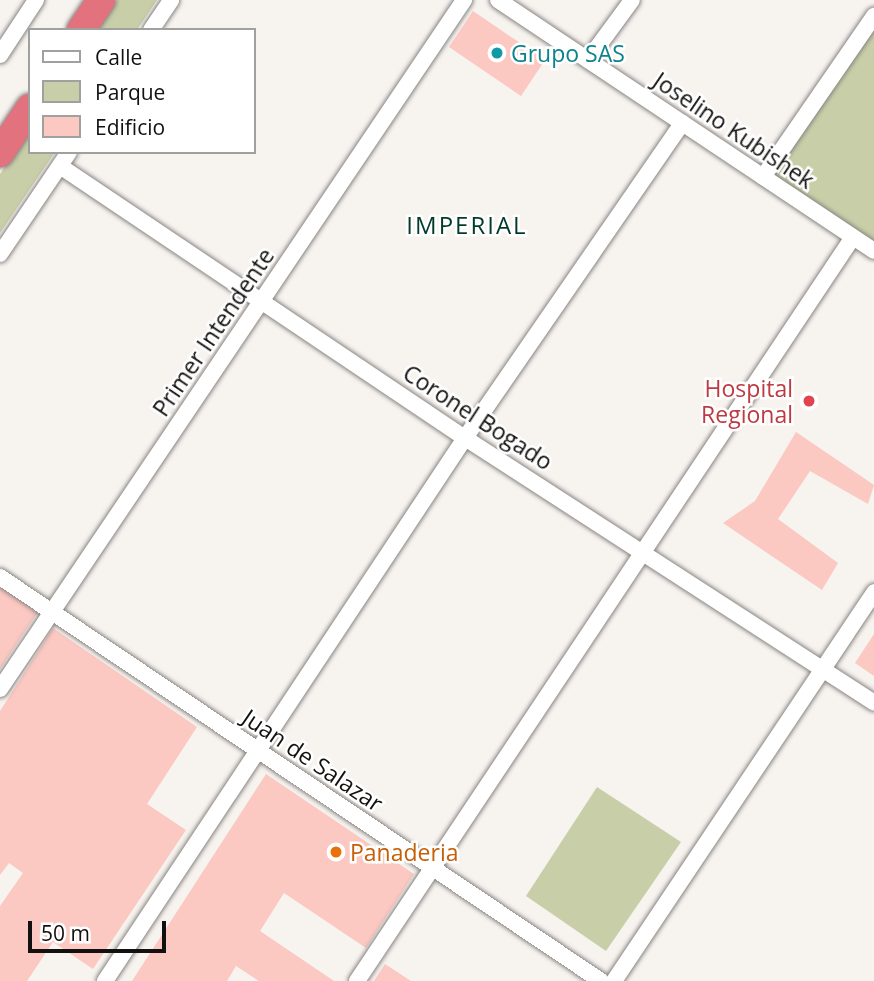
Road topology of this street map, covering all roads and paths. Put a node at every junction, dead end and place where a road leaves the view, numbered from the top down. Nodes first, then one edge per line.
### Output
1 (36, 0) edge
2 (101, 0) edge
3 (171, 0) edge
4 (464, 0) edge
5 (498, 0) edge
6 (632, 0) edge
7 (874, 16) edge
8 (82, 28) edge
9 (152, 28) edge
10 (0, 55) edge
11 (588, 60) junction
12 (28, 111) edge
13 (682, 123) junction
14 (0, 153) edge
15 (64, 159) edge
16 (763, 177) junction
17 (853, 237) junction
18 (874, 251) edge
19 (0, 254) edge
20 (262, 299) junction
21 (465, 438) junction
22 (644, 551) junction
23 (0, 577) edge
24 (874, 592) edge
25 (52, 612) junction
26 (822, 669) junction
27 (0, 689) edge
28 (874, 703) edge
29 (258, 751) junction
30 (433, 868) junction
31 (105, 981) edge
32 (357, 981) edge
33 (601, 981) edge
34 (614, 981) edge

1 - 10 street
2 - 8 highway
3 - 9 street
4 - 20 street, Primer Intendente
5 - 11 street, Joselino Kubishek
6 - 11 street
7 - 16 street
11 - 13 street, Joselino Kubishek
12 - 14 highway
13 - 16 street, Joselino Kubishek
13 - 21 street
15 - 19 street
15 - 20 street, Coronel Bogado
16 - 17 street, Joselino Kubishek
17 - 18 street, Joselino Kubishek
17 - 22 street
20 - 21 street, Coronel Bogado
20 - 25 street, Primer Intendente
21 - 22 street, Coronel Bogado
21 - 29 street
22 - 26 street, Coronel Bogado
22 - 30 street
23 - 25 street, Juan de Salazar
24 - 26 street
25 - 27 street, Primer Intendente
25 - 29 street, Juan de Salazar
26 - 28 street, Coronel Bogado
26 - 34 street
29 - 30 street, Juan de Salazar
29 - 31 street
30 - 32 street
30 - 33 street, Juan de Salazar

